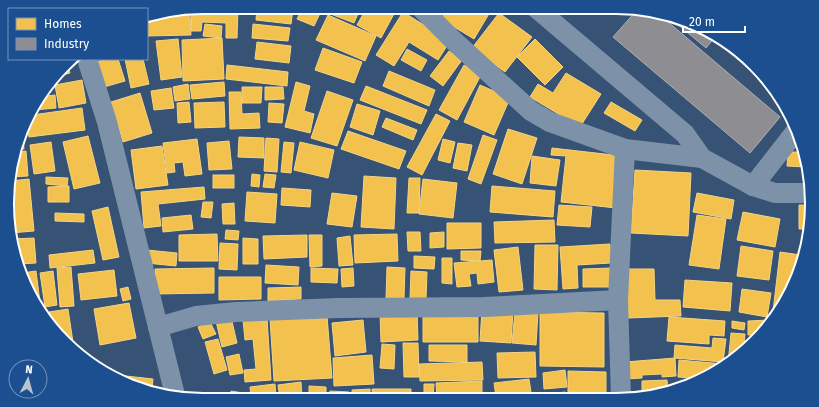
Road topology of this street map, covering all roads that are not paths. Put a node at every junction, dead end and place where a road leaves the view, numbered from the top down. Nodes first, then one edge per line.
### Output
1 (427, 14) edge
2 (542, 14) edge
3 (86, 60) edge
4 (792, 135) edge
5 (625, 149) junction
6 (702, 158) junction
7 (753, 186) junction
8 (805, 193) edge
9 (618, 300) junction
10 (158, 327) junction
11 (174, 390) edge
12 (621, 393) edge

1 - 5 street
2 - 6 street
3 - 10 street
4 - 7 street
5 - 6 street
5 - 9 street
6 - 7 street
7 - 8 street
9 - 10 street
9 - 12 street
10 - 11 street

